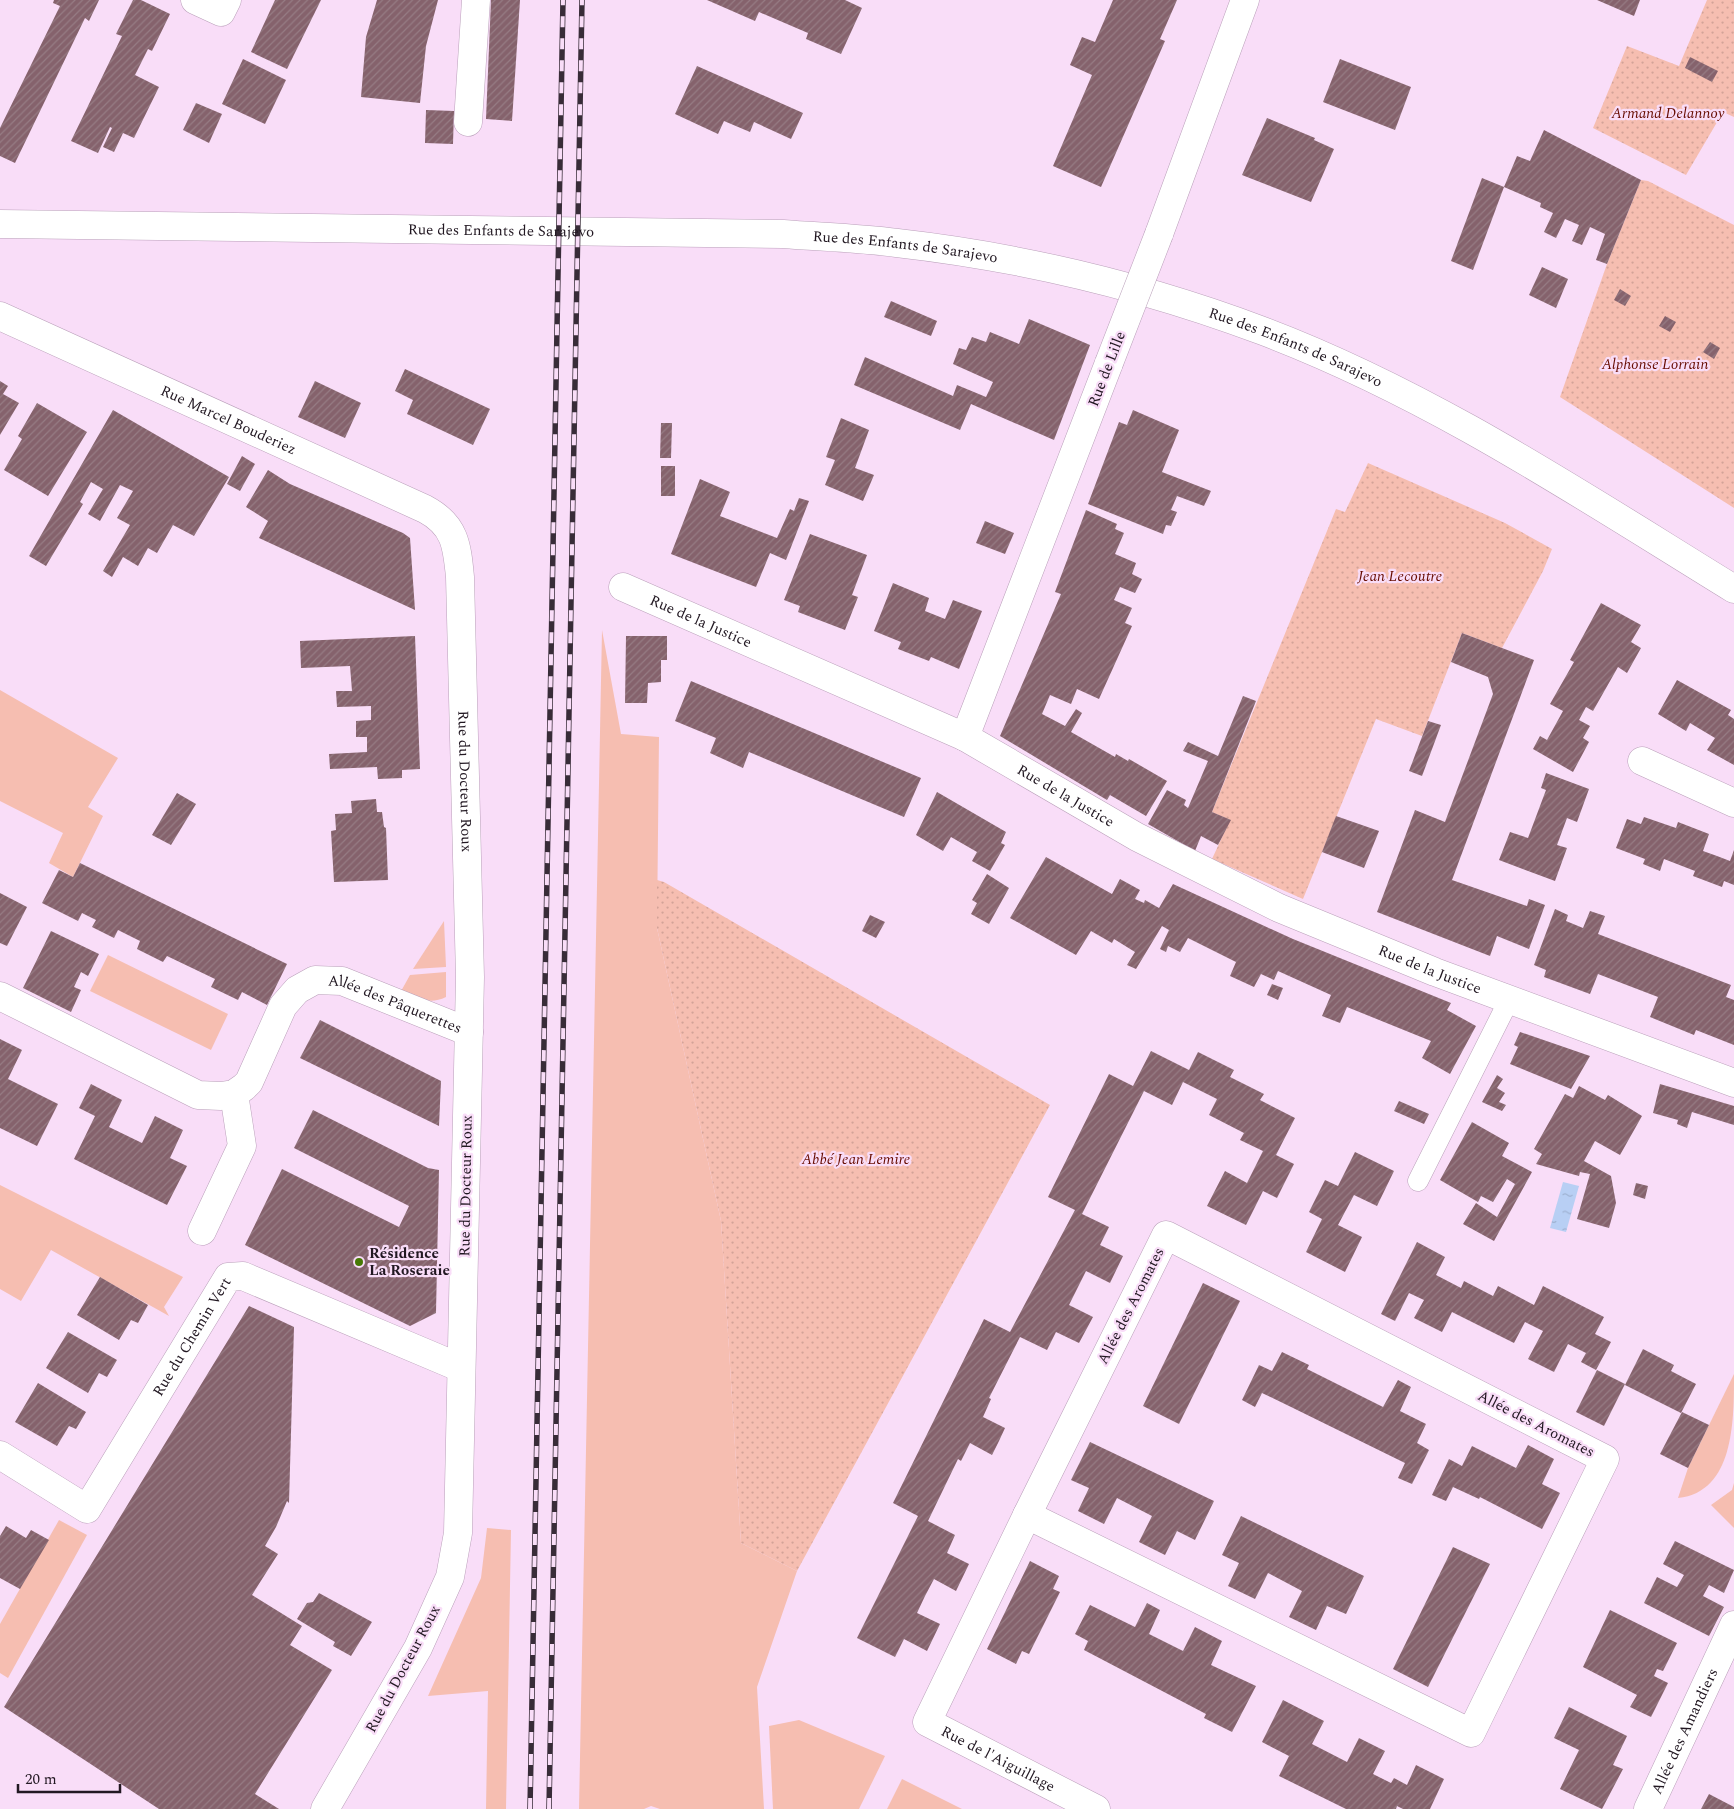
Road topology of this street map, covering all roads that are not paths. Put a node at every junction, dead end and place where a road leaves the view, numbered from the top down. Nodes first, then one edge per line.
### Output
1 (194, 0) edge
2 (227, 0) edge
3 (476, 0) edge
4 (1245, 0) edge
5 (468, 122) dead end
6 (0, 224) edge
7 (0, 316) edge
8 (451, 532) joint
9 (623, 587) dead end
10 (1734, 589) edge
11 (965, 737) junction
12 (1642, 761) dead end
13 (1734, 803) edge
14 (0, 996) edge
15 (1509, 1000) junction
16 (470, 1032) junction
17 (1734, 1083) edge
18 (234, 1094) junction
19 (1418, 1181) dead end
20 (202, 1231) dead end
21 (461, 1368) junction
22 (0, 1456) edge
23 (1027, 1514) junction
24 (1734, 1625) edge
25 (927, 1722) joint
26 (325, 1809) edge
27 (1096, 1809) edge
28 (1648, 1809) edge

1 - 2 street
3 - 5 street
4 - 11 street, Rue de Lille, bridge
6 - 10 street, Rue des Enfants de Sarajevo
7 - 8 street, Rue Marcel Bouderiez
8 - 16 street, Rue du Docteur Roux
9 - 11 street, Rue de la Justice
11 - 15 street, Rue de la Justice
12 - 13 street
14 - 18 street
15 - 17 street, Rue de la Justice
15 - 19 lane
16 - 18 street, Allée des Pâquerettes
16 - 21 street, Rue du Docteur Roux
18 - 20 street
21 - 22 street, Rue du Chemin Vert
21 - 26 street, Rue du Docteur Roux
23 - 23 street, Allée des Aromates
23 - 25 street, Allée des Aromates
24 - 28 street, Allée des Amandiers
25 - 27 street, Rue de l'Aiguillage

